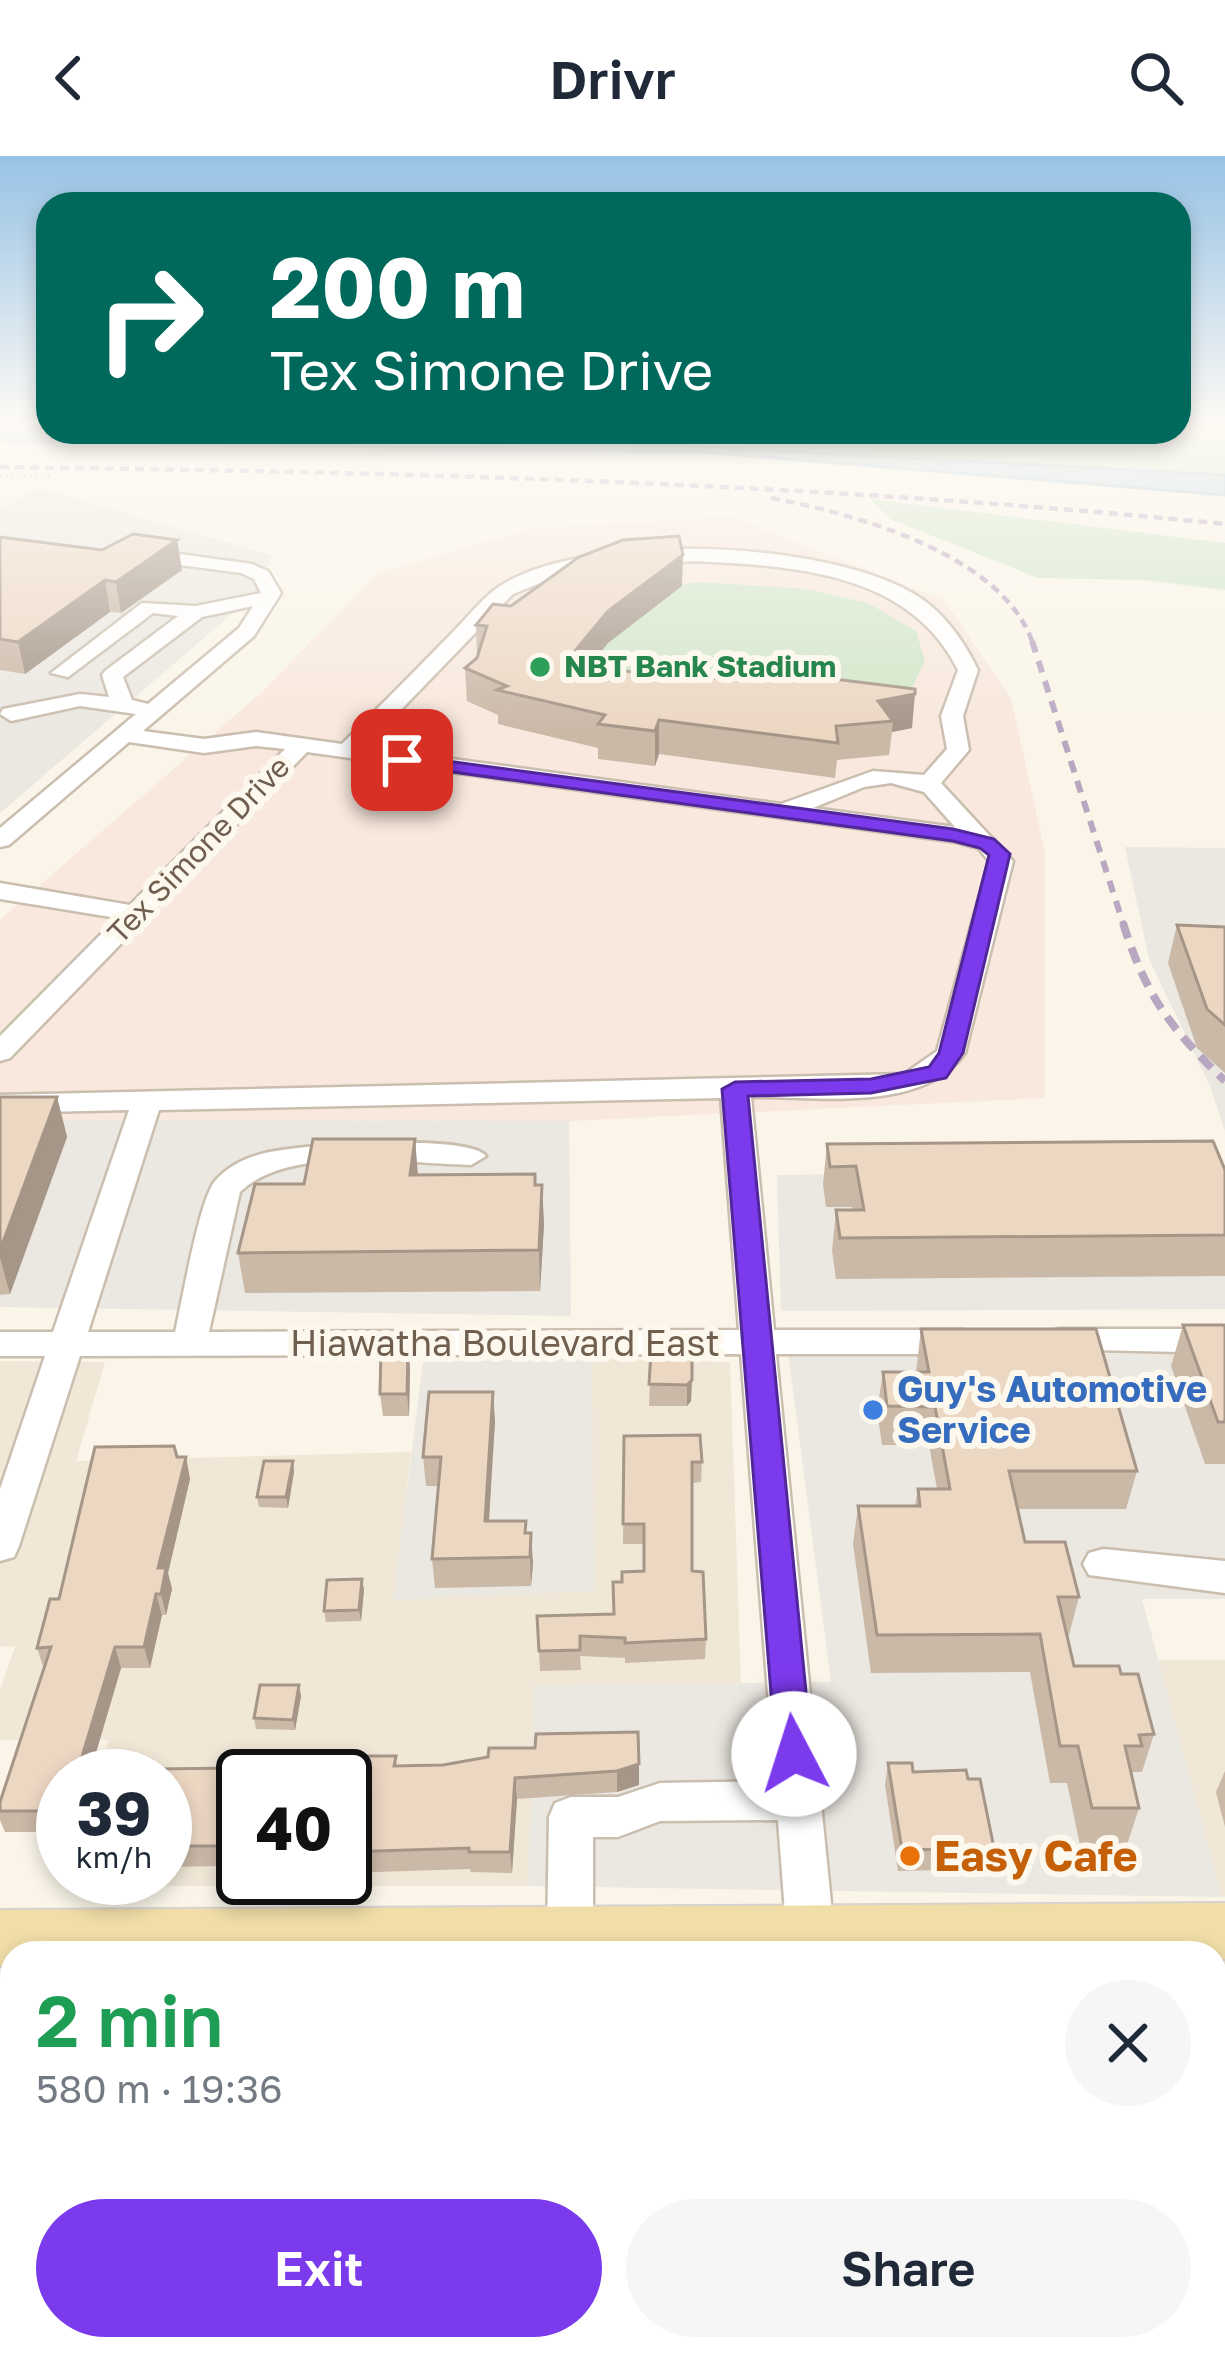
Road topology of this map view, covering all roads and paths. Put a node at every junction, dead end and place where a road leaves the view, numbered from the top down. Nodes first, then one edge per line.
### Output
1 (111, 551) edge
2 (270, 597) junction
3 (196, 612) junction
4 (61, 674) dead end
5 (122, 704) junction
6 (153, 711) junction
7 (6, 713) edge
8 (128, 732) junction
9 (302, 745) junction
10 (346, 752) junction
11 (928, 784) junction
12 (780, 812) junction
13 (976, 839) junction
14 (0, 840) edge
15 (0, 891) edge
16 (136, 914) junction
17 (0, 1052) edge
18 (736, 1102) junction
19 (0, 1103) edge
20 (141, 1116) junction
21 (471, 1156) dead end
22 (1225, 1341) edge
23 (757, 1343) junction
24 (0, 1344) edge
25 (64, 1344) junction
26 (189, 1344) junction
27 (0, 1546) edge
28 (1103, 1564) dead end
29 (1225, 1577) edge
30 (798, 1800) junction
31 (1225, 1931) edge
32 (570, 1934) junction
33 (150, 1941) edge
34 (757, 1941) edge
35 (811, 1941) edge
36 (1118, 1941) edge

1 - 2 street
2 - 3 street
2 - 6 street
3 - 4 street
3 - 5 street
5 - 6 street
5 - 7 street
6 - 8 street
7 - 8 street
8 - 9 street
8 - 14 street
9 - 10 street, Tex Simone Drive
9 - 16 street, Tex Simone Drive
10 - 11 street
10 - 12 street, Tex Simone Drive
11 - 12 street
11 - 13 street
12 - 13 street, Tex Simone Drive
13 - 18 street
15 - 16 street
16 - 17 street, Tex Simone Drive
18 - 20 street
18 - 23 street
19 - 20 street
20 - 25 street
21 - 26 street
22 - 23 street, Hiawatha Boulevard East
23 - 26 street, Hiawatha Boulevard East
23 - 30 street
24 - 25 street, Hiawatha Boulevard East
25 - 26 street, Hiawatha Boulevard East
25 - 27 street
28 - 29 street
30 - 32 street
30 - 35 street
31 - 36 main road
32 - 33 main road
32 - 34 main road

